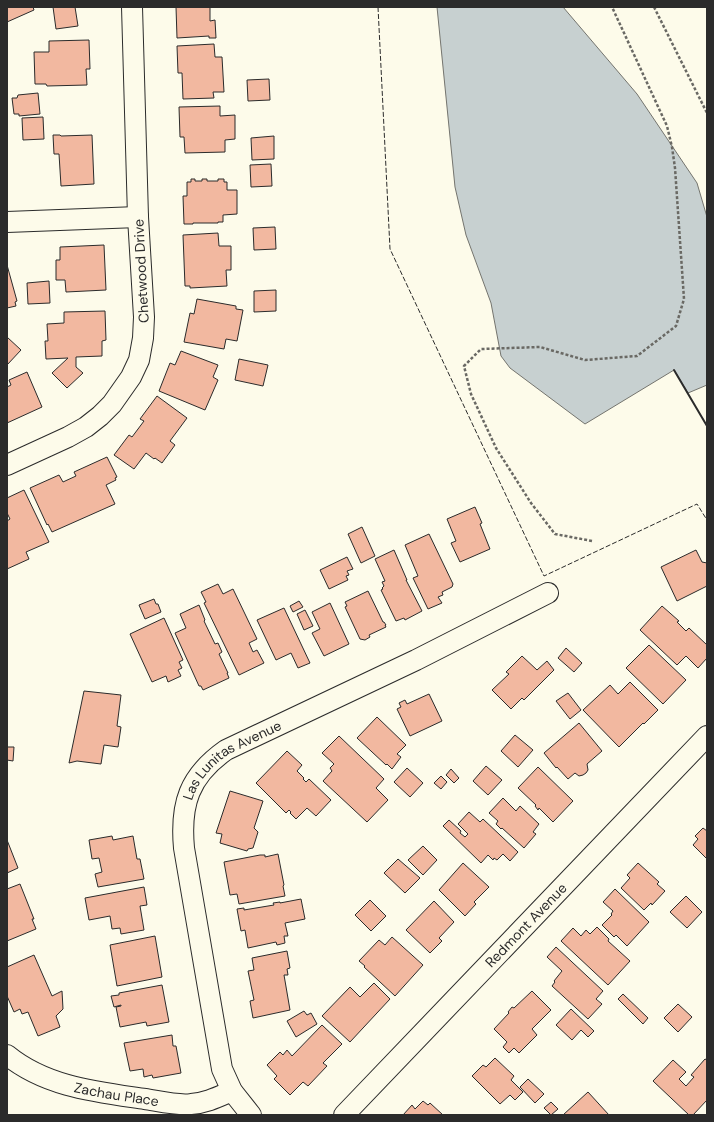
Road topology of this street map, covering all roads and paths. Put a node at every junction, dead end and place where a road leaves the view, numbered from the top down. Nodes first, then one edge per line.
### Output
1 (132, 7) edge
2 (612, 7) edge
3 (654, 7) edge
4 (707, 113) edge
5 (138, 217) junction
6 (7, 222) edge
7 (7, 465) edge
8 (592, 541) dead end
9 (548, 593) dead end
10 (707, 736) edge
11 (7, 1055) edge
12 (232, 1091) junction
13 (251, 1115) edge
14 (344, 1115) edge

1 - 5 street, Chetwood Drive
2 - 8 path
3 - 4 path
5 - 6 street
5 - 7 street, Chetwood Drive
9 - 12 street, Las Lunitas Avenue
10 - 14 street, Redmont Avenue
11 - 12 street, Zachau Place
12 - 13 street, Las Lunitas Avenue

